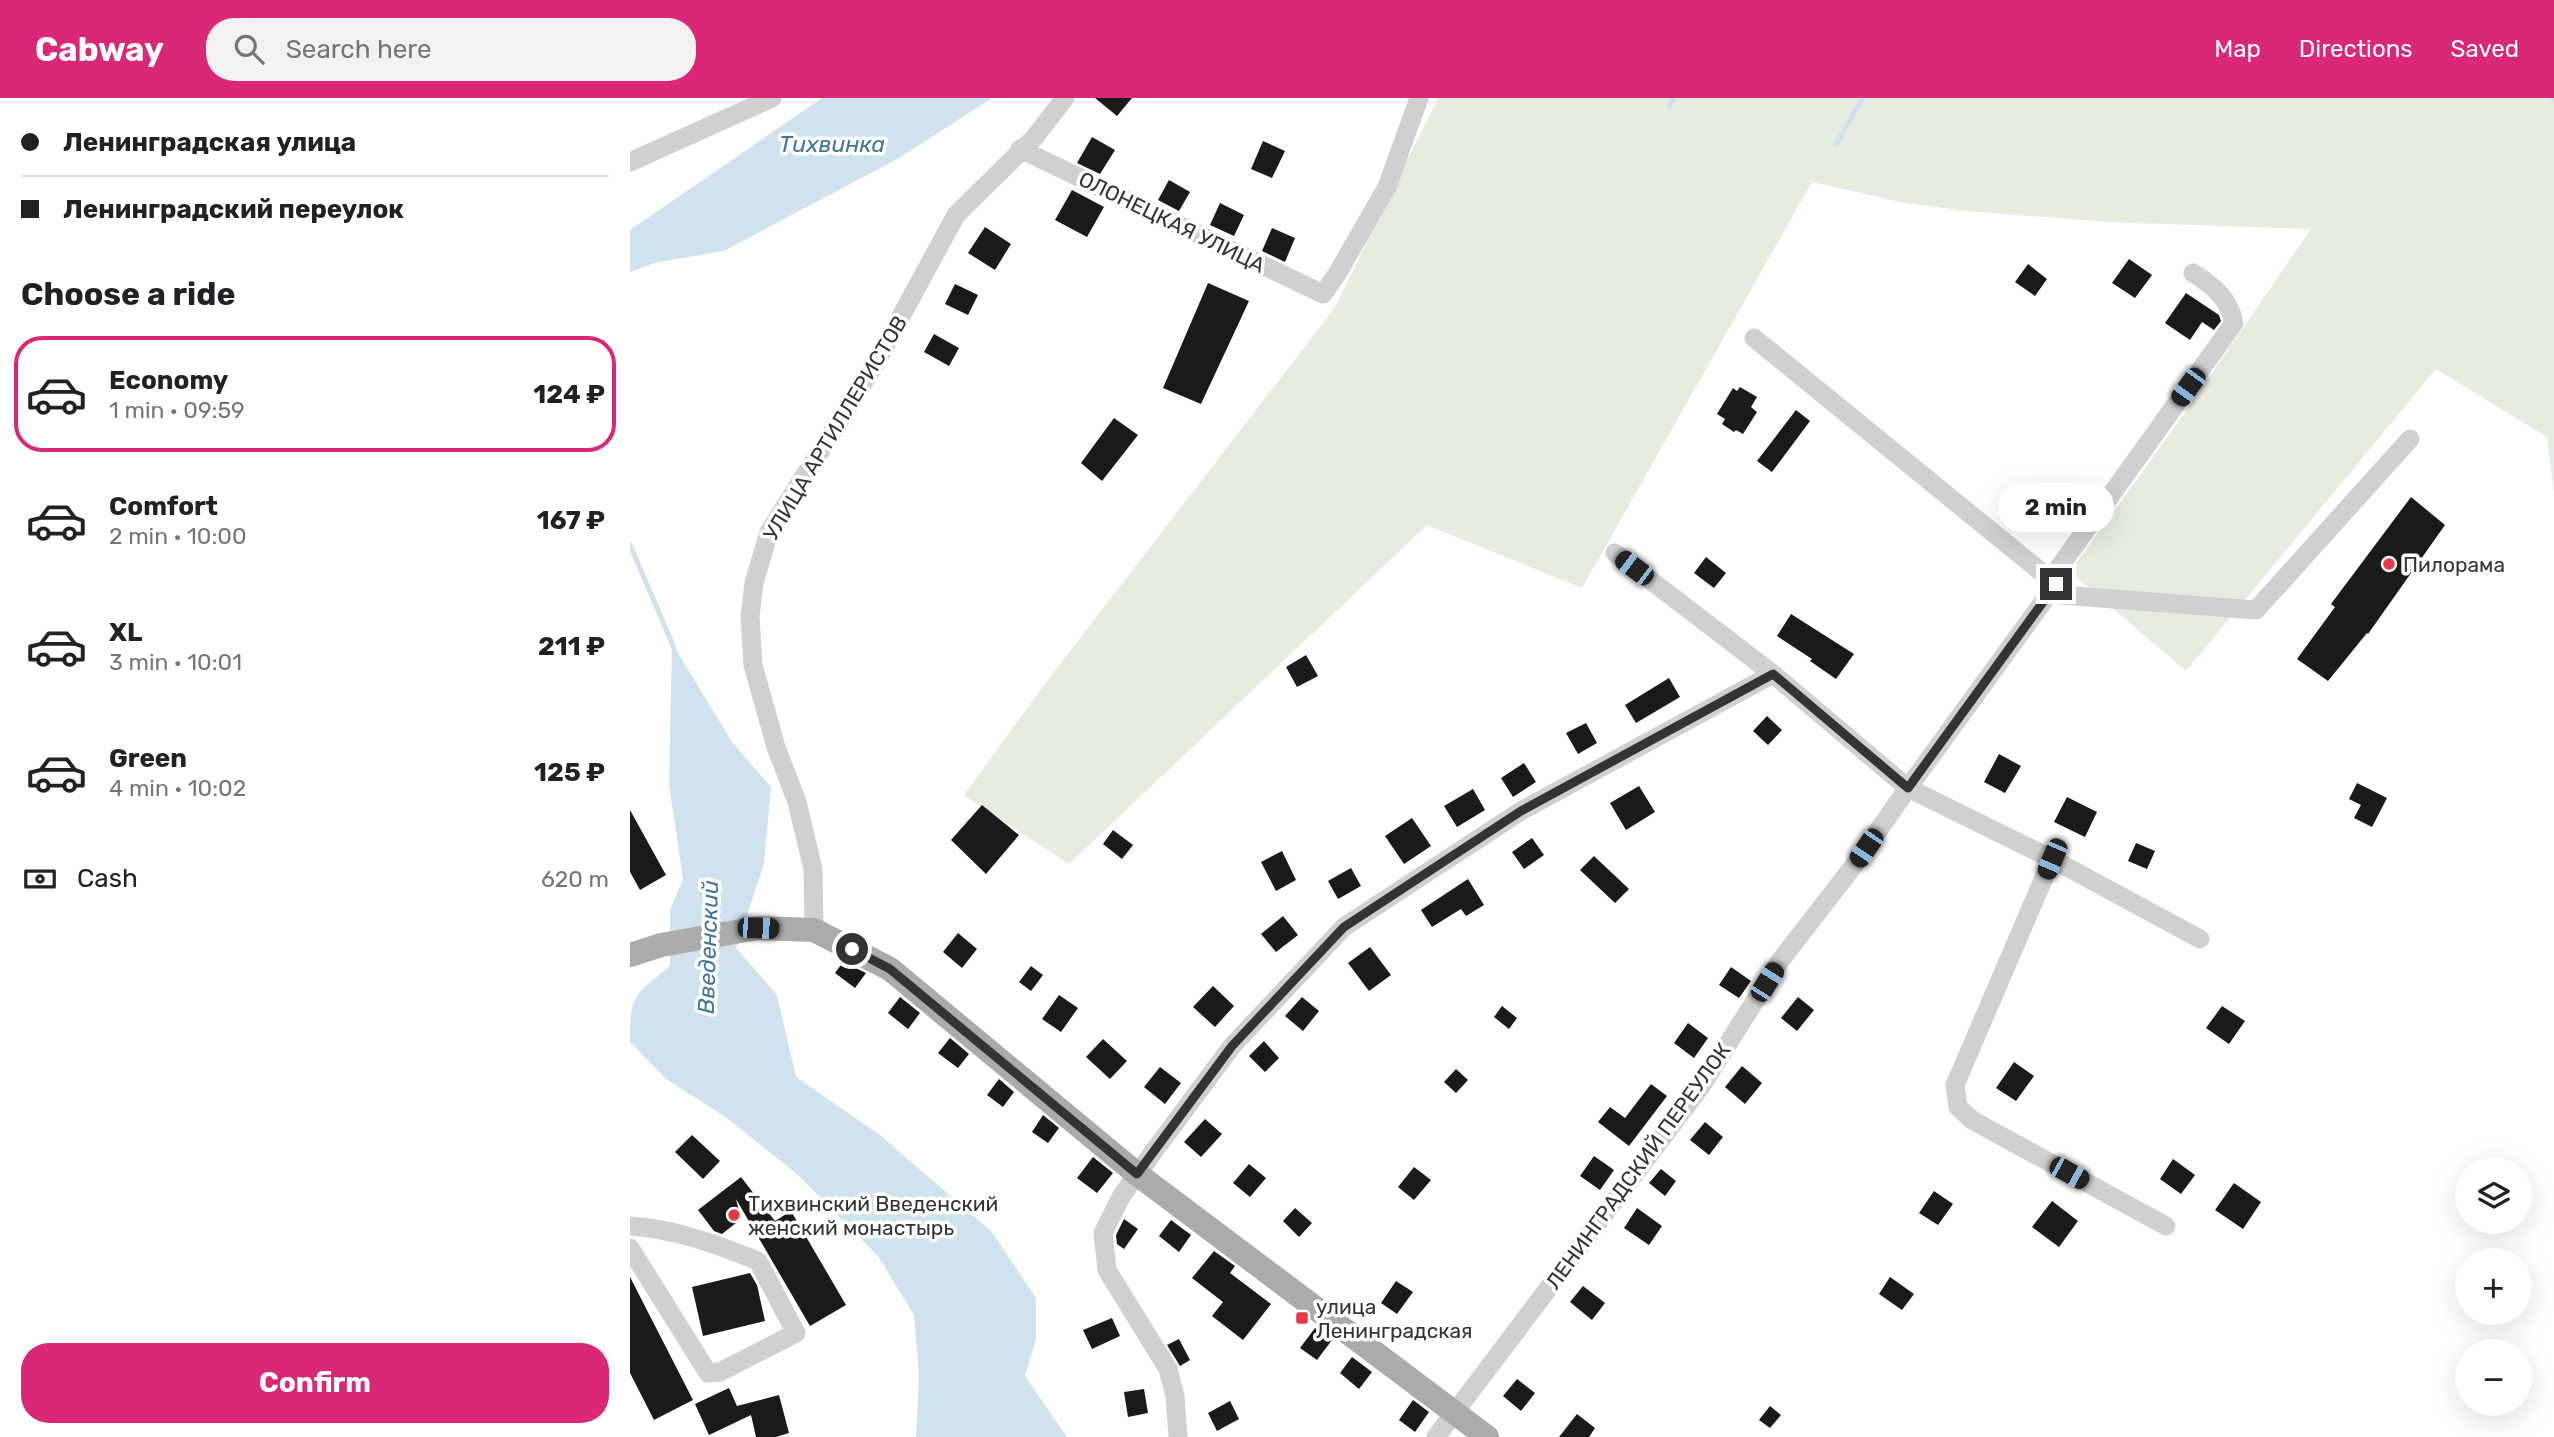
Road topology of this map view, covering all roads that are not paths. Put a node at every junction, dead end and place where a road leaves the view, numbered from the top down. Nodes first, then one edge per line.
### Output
1 (772, 98) edge
2 (1065, 98) edge
3 (1419, 98) edge
4 (1020, 149) junction
5 (630, 162) edge
6 (2193, 274) dead end
7 (1754, 338) dead end
8 (2410, 439) dead end
9 (1615, 553) dead end
10 (2052, 586) junction
11 (1773, 674) junction
12 (1908, 788) junction
13 (2052, 859) junction
14 (814, 930) junction
15 (2200, 939) dead end
16 (630, 955) edge
17 (1137, 1174) junction
18 (630, 1226) edge
19 (2166, 1226) dead end
20 (630, 1248) edge
21 (1453, 1413) junction
22 (1178, 1437) edge
23 (1436, 1437) edge
24 (1487, 1437) edge

1 - 5 street
2 - 4 street, УЛИЦА АРТИЛЛЕРИСТОВ
3 - 4 street, ОЛОНЕЦКАЯ УЛИЦА
4 - 14 street, УЛИЦА АРТИЛЛЕРИСТОВ
6 - 10 street, ЛЕНИНГРАДСКИЙ ПЕРЕУЛОК
7 - 10 street
8 - 10 street
9 - 11 street
10 - 12 street, ЛЕНИНГРАДСКИЙ ПЕРЕУЛОК
11 - 12 street
11 - 17 street
12 - 13 street
12 - 21 street, ЛЕНИНГРАДСКИЙ ПЕРЕУЛОК
13 - 15 street
13 - 19 street
14 - 16 main road
14 - 17 main road
17 - 21 main road
17 - 22 street
18 - 20 street
21 - 23 street, ЛЕНИНГРАДСКИЙ ПЕРЕУЛОК
21 - 24 main road

